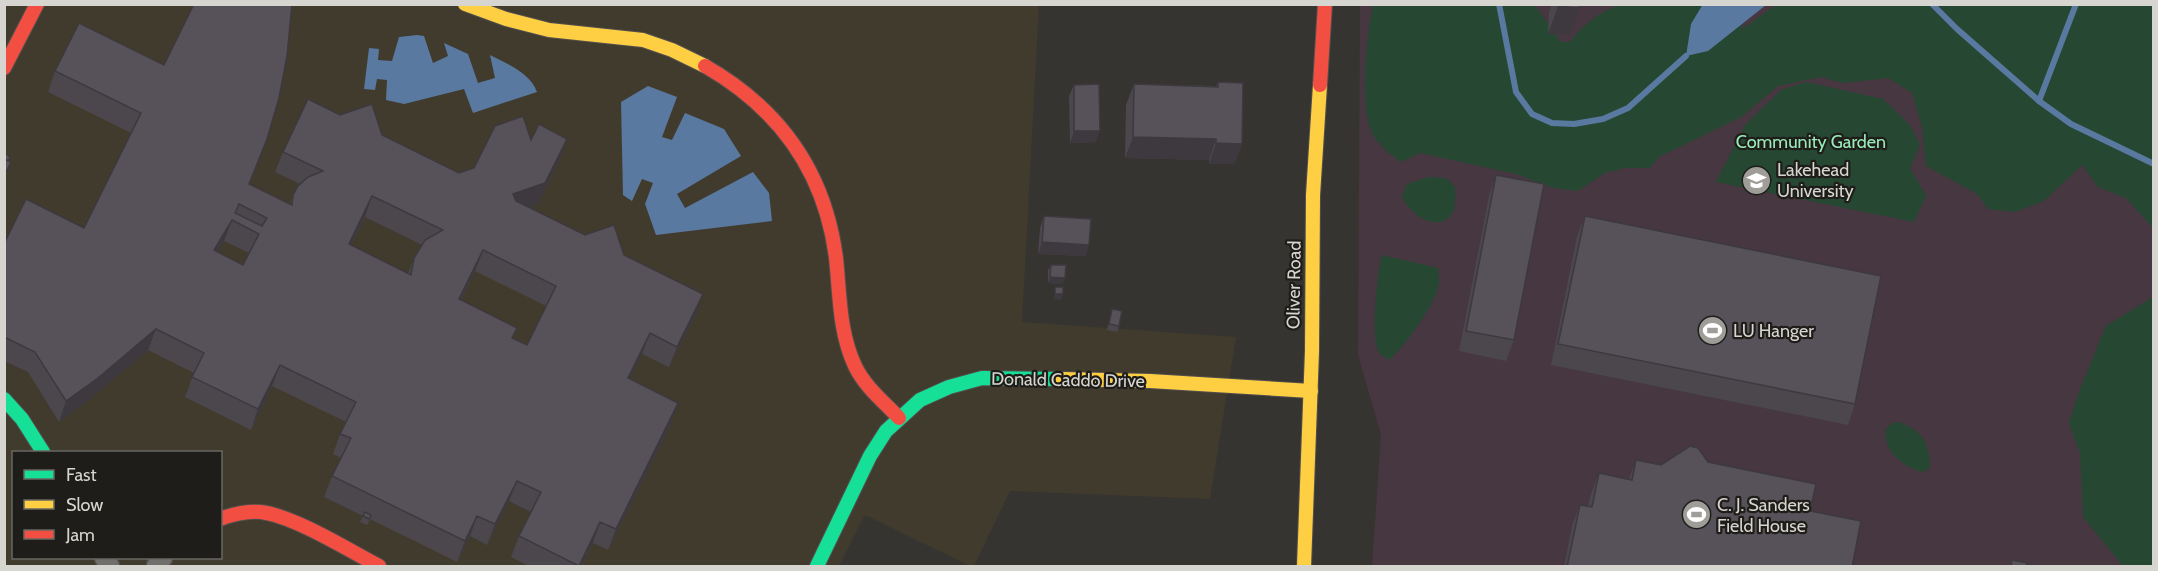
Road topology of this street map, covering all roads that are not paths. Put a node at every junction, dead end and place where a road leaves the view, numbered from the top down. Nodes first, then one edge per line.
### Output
1 (37, 4) edge
2 (465, 4) edge
3 (1325, 4) edge
4 (4, 68) edge
5 (1311, 391) junction
6 (4, 399) edge
7 (899, 418) junction
8 (42, 451) edge
9 (222, 518) edge
10 (379, 567) edge
11 (817, 567) edge
12 (1304, 567) edge

1 - 4 street
2 - 7 street
3 - 5 street, Oliver Road
5 - 7 street, Donald Caddo Drive
5 - 12 street, Oliver Road
6 - 8 street
7 - 11 street, Donald Caddo Drive
9 - 10 street

